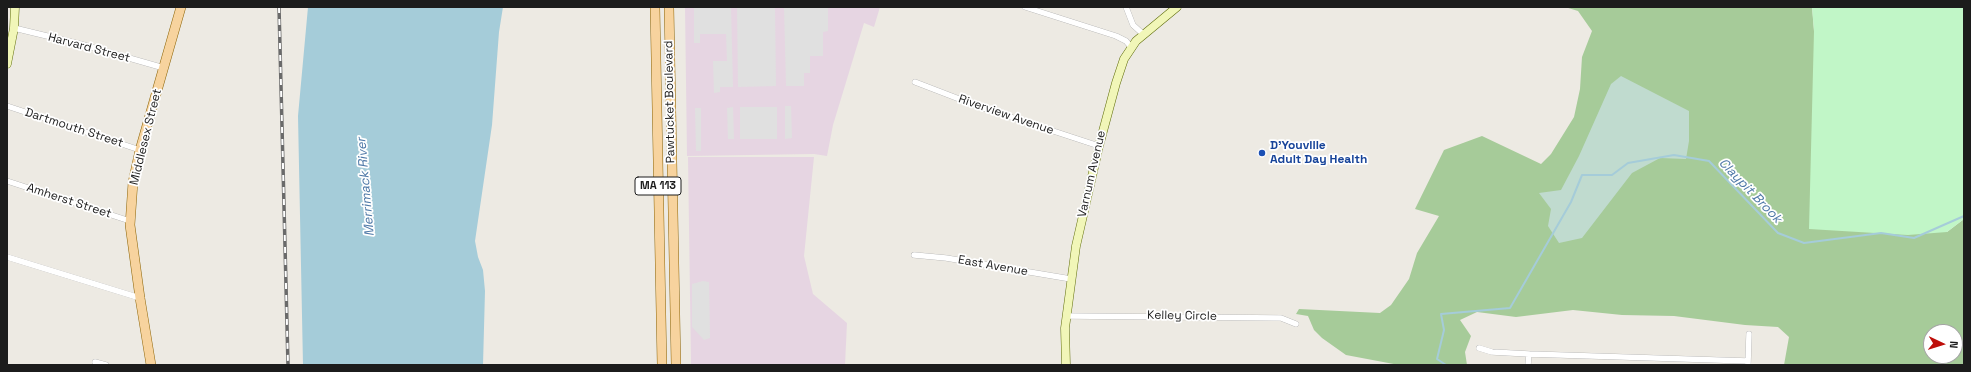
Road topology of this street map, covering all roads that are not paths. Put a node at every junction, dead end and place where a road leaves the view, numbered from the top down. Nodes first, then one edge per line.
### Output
1 (15, 7) edge
2 (181, 7) edge
3 (655, 7) edge
4 (669, 7) edge
5 (1025, 7) edge
6 (1126, 7) edge
7 (1177, 7) edge
8 (14, 28) junction
9 (1143, 34) junction
10 (1131, 47) junction
11 (7, 64) edge
12 (164, 68) junction
13 (915, 82) dead end
14 (7, 106) edge
15 (1099, 146) junction
16 (140, 150) junction
17 (7, 181) edge
18 (130, 221) junction
19 (914, 255) dead end
20 (7, 257) edge
21 (1071, 279) junction
22 (140, 298) junction
23 (1066, 316) junction
24 (1296, 324) dead end
25 (1749, 334) dead end
26 (1479, 348) dead end
27 (1529, 354) junction
28 (95, 362) dead end
29 (1748, 363) edge
30 (106, 365) edge
31 (151, 365) edge
32 (662, 365) edge
33 (676, 365) edge
34 (1066, 365) edge
35 (1528, 365) edge

1 - 8 main road
2 - 12 main road, Middlesex Street
3 - 32 main road, Pawtucket Boulevard / MA 113
4 - 33 main road, Pawtucket Boulevard / MA 113
5 - 10 street
6 - 9 street
7 - 9 main road, Varnum Avenue
8 - 11 main road
8 - 12 street, Harvard Street
9 - 10 main road, Varnum Avenue
10 - 15 main road, Varnum Avenue
12 - 16 main road, Middlesex Street
13 - 15 street, Riverview Avenue
14 - 16 street, Dartmouth Street
15 - 21 main road, Varnum Avenue
16 - 18 main road, Middlesex Street
17 - 18 street, Amherst Street
18 - 22 main road, Middlesex Street
19 - 21 street, East Avenue
20 - 22 street
21 - 23 main road, Varnum Avenue
22 - 31 main road, Middlesex Street
23 - 24 street, Kelley Circle
23 - 34 main road, Varnum Avenue
25 - 29 street
26 - 27 street
27 - 29 street
27 - 35 street
28 - 30 street

